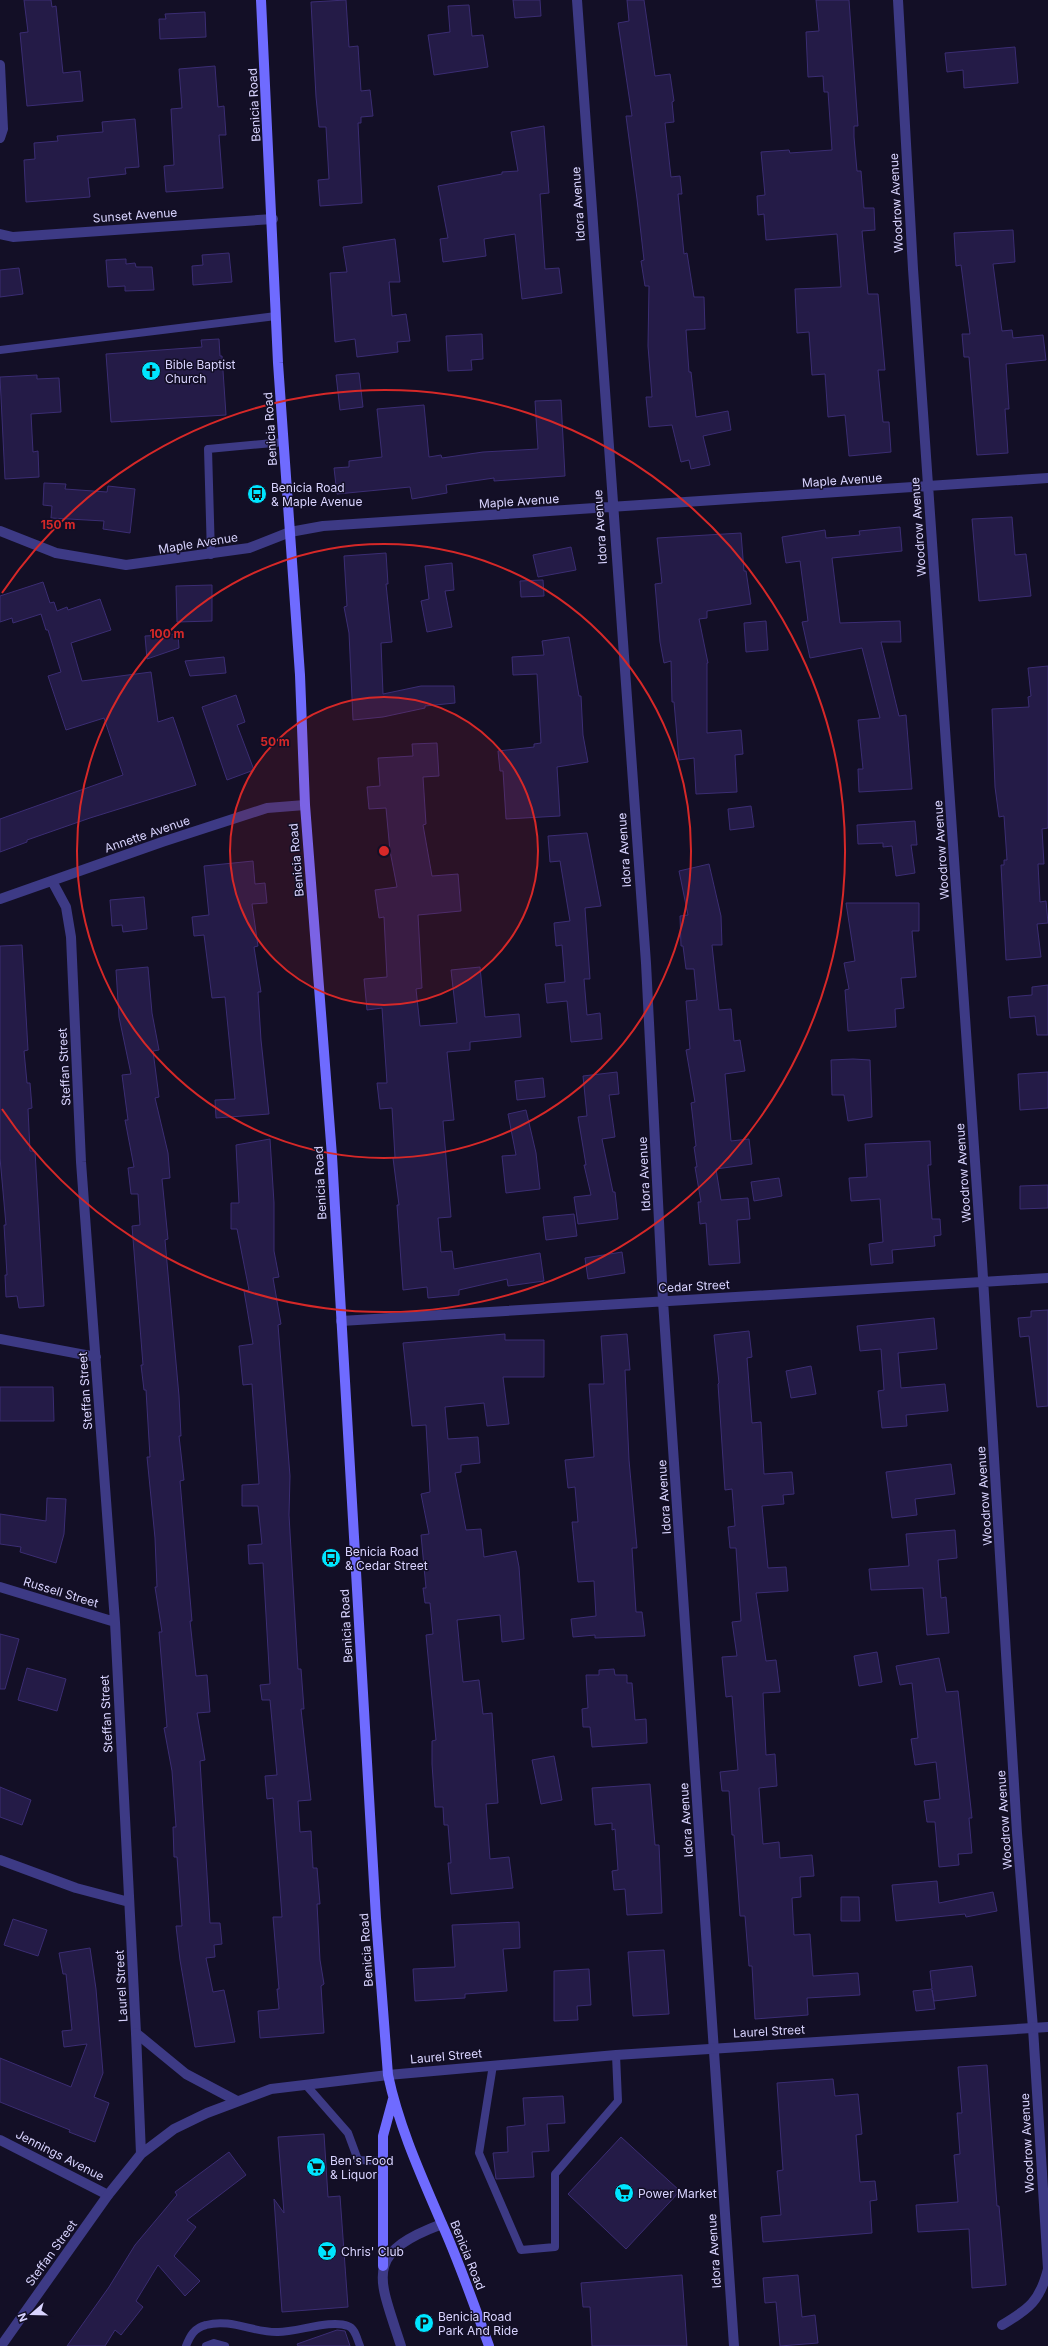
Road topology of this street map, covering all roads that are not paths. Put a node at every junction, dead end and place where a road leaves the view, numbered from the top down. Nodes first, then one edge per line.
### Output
1 (262, 0) edge
2 (577, 0) edge
3 (898, 0) edge
4 (0, 70) edge
5 (0, 138) edge
6 (273, 219) junction
7 (0, 234) edge
8 (276, 316) junction
9 (0, 350) edge
10 (284, 442) junction
11 (1048, 478) edge
12 (928, 487) junction
13 (612, 508) junction
14 (0, 532) edge
15 (290, 532) junction
16 (211, 555) junction
17 (304, 805) junction
18 (52, 881) junction
19 (0, 899) edge
20 (1048, 1278) edge
21 (984, 1282) junction
22 (663, 1301) junction
23 (341, 1321) junction
24 (0, 1339) edge
25 (96, 1357) junction
26 (0, 1587) edge
27 (115, 1622) junction
28 (0, 1860) edge
29 (129, 1902) junction
30 (1048, 2027) edge
31 (1033, 2028) junction
32 (136, 2033) junction
33 (714, 2047) junction
34 (616, 2055) junction
35 (493, 2065) junction
36 (388, 2075) junction
37 (306, 2084) junction
38 (393, 2099) junction
39 (237, 2101) junction
40 (0, 2140) edge
41 (141, 2154) junction
42 (383, 2161) junction
43 (108, 2195) junction
44 (442, 2224) junction
45 (383, 2266) junction
46 (1002, 2325) dead end
47 (0, 2346) edge
48 (186, 2346) edge
49 (206, 2346) edge
50 (224, 2346) edge
51 (360, 2346) edge
52 (401, 2346) edge
53 (489, 2346) edge
54 (734, 2346) edge

1 - 6 main road, Benicia Road
2 - 13 street, Idora Avenue
3 - 12 street, Woodrow Avenue
4 - 5 street
6 - 7 street, Sunset Avenue
6 - 8 main road, Benicia Road
8 - 9 lane
8 - 10 main road, Benicia Road
10 - 15 main road, Benicia Road
10 - 16 lane
11 - 12 street, Maple Avenue
12 - 13 street, Maple Avenue
12 - 21 street, Woodrow Avenue
13 - 15 street, Maple Avenue
13 - 22 street, Idora Avenue
14 - 16 street, Maple Avenue
15 - 16 street, Maple Avenue
15 - 17 main road, Benicia Road
17 - 18 street, Annette Avenue
17 - 23 main road, Benicia Road
18 - 19 street, Annette Avenue
18 - 25 street, Steffan Street
20 - 21 street, Cedar Street
21 - 22 street, Cedar Street
21 - 31 street, Woodrow Avenue
22 - 23 street, Cedar Street
22 - 33 street, Idora Avenue
23 - 36 main road, Benicia Road
24 - 25 street
25 - 27 street, Steffan Street
26 - 27 street, Russell Street
27 - 29 street, Steffan Street
28 - 29 street
29 - 32 street, Laurel Street
30 - 31 street, Laurel Street
31 - 33 street, Laurel Street
31 - 46 street, Woodrow Avenue
32 - 39 street, Laurel Street
32 - 41 street
33 - 34 street, Laurel Street
33 - 54 street, Idora Avenue
34 - 35 street, Laurel Street
34 - 35 lane
35 - 36 street, Laurel Street
36 - 37 street, Laurel Street
36 - 38 main road, Benicia Road
37 - 39 street, Laurel Street
37 - 42 lane
38 - 42 main road
38 - 44 main road, Benicia Road
39 - 41 street
40 - 43 street, Jennings Avenue
41 - 43 street, Steffan Street
42 - 45 main road
43 - 47 street, Steffan Street
44 - 45 street
44 - 53 main road, Benicia Road
45 - 52 street
48 - 51 lane
49 - 50 lane

